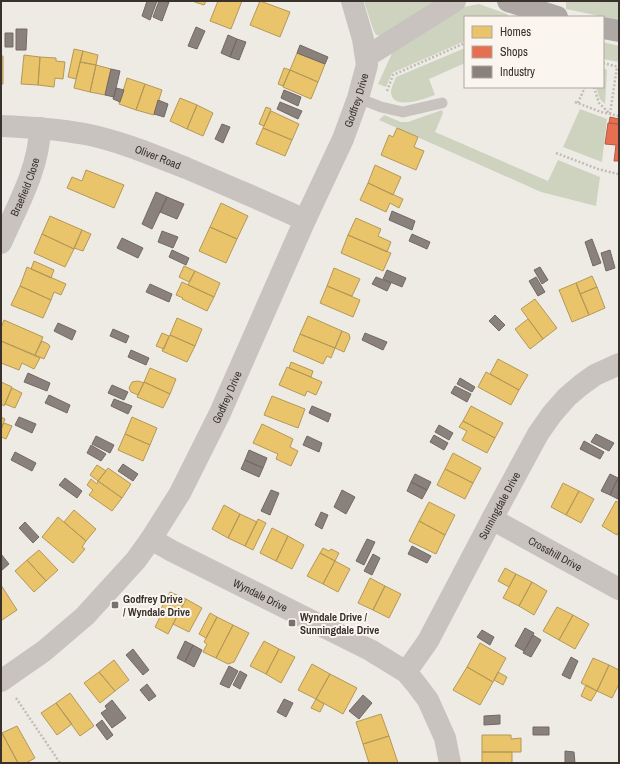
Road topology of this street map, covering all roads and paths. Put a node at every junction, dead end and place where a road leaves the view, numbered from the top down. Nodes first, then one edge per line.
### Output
1 (352, 1) edge
2 (455, 1) edge
3 (508, 1) edge
4 (554, 16) edge
5 (604, 28) edge
6 (619, 31) edge
7 (464, 43) edge
8 (366, 57) junction
9 (604, 63) edge
10 (618, 67) edge
11 (585, 88) edge
12 (594, 88) edge
13 (358, 98) junction
14 (575, 102) dead end
15 (442, 103) dead end
16 (578, 103) junction
17 (381, 107) junction
18 (610, 114) junction
19 (619, 116) edge
20 (1, 126) edge
21 (40, 128) junction
22 (556, 153) dead end
23 (618, 174) dead end
24 (305, 220) junction
25 (1, 243) edge
26 (619, 364) edge
27 (492, 519) junction
28 (152, 538) junction
29 (619, 589) edge
30 (406, 672) junction
31 (2, 680) edge
32 (60, 763) edge
33 (450, 763) edge

1 - 8 street, Godfrey Drive
2 - 8 street, Godfrey Drive
3 - 4 main road
5 - 6 main road
7 - 17 path
8 - 13 street, Godfrey Drive
9 - 10 path
10 - 18 path
11 - 16 path
12 - 18 path
13 - 17 lane
13 - 24 street, Godfrey Drive
14 - 16 path
15 - 17 lane
16 - 18 path
18 - 19 path
20 - 21 street, Oliver Road
21 - 24 street, Oliver Road
21 - 25 street, Braefield Close
22 - 23 path
24 - 28 street, Godfrey Drive
26 - 27 street, Sunningdale Drive
27 - 29 street, Crosshill Drive
27 - 30 street, Sunningdale Drive
28 - 30 street, Wyndale Drive
28 - 31 street, Godfrey Drive
30 - 33 street, Wyndale Drive
31 - 32 path

